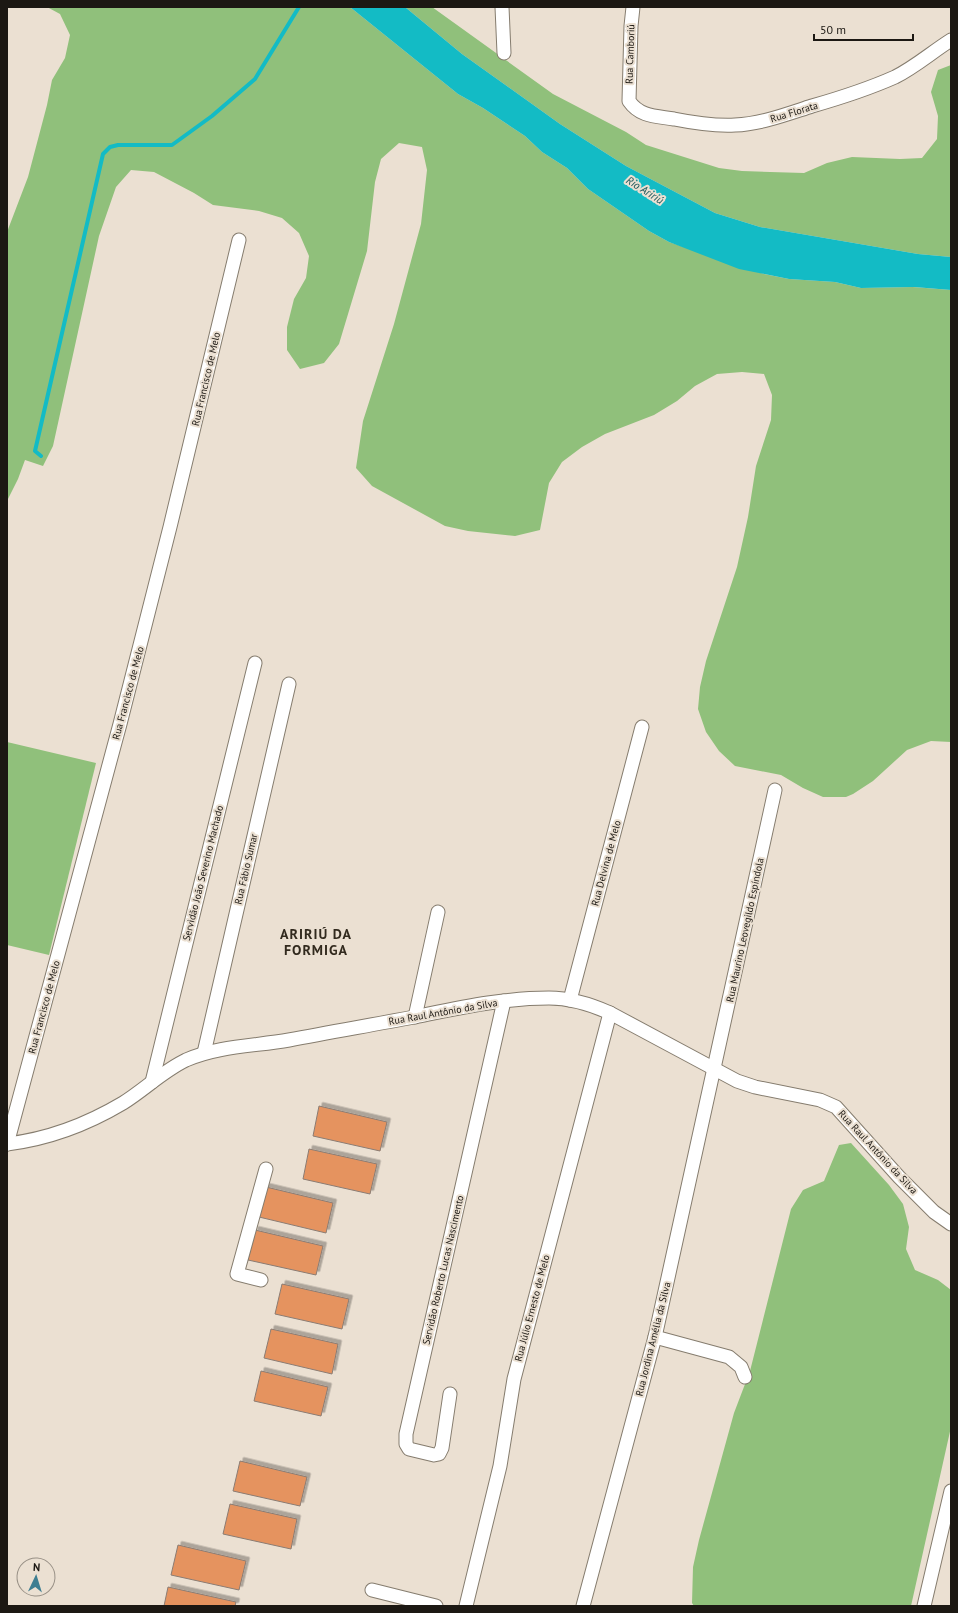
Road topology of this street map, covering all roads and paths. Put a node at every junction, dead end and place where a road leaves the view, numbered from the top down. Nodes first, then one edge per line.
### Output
1 (502, 7) edge
2 (633, 7) edge
3 (951, 40) edge
4 (504, 53) dead end
5 (629, 100) joint
6 (239, 240) dead end
7 (255, 664) dead end
8 (289, 684) dead end
9 (642, 727) dead end
10 (775, 790) dead end
11 (438, 912) dead end
12 (504, 1000) junction
13 (570, 1000) junction
14 (610, 1013) junction
15 (415, 1017) junction
16 (204, 1053) junction
17 (714, 1070) junction
18 (152, 1082) junction
19 (7, 1144) edge
20 (266, 1169) dead end
21 (951, 1224) edge
22 (261, 1280) dead end
23 (655, 1337) junction
24 (745, 1377) dead end
25 (450, 1394) dead end
26 (951, 1491) edge
27 (372, 1590) dead end
28 (436, 1606) edge
29 (466, 1606) edge
30 (583, 1606) edge
31 (924, 1606) edge

1 - 4 street
2 - 5 street, Rua Camboriú
3 - 5 street, Rua Florata
6 - 19 street, Rua Francisco de Melo
7 - 18 street, Servidão João Severino Machado
8 - 16 street, Rua Fábio Sumar
9 - 13 street, Rua Delvina de Melo
10 - 17 street, Rua Maurino Leovegildo Espíndola
11 - 15 street
12 - 13 street, Rua Raul Antônio da Silva
12 - 15 street, Rua Raul Antônio da Silva
12 - 25 street, Servidão Roberto Lucas Nascimento
13 - 14 street, Rua Raul Antônio da Silva
14 - 17 street, Rua Raul Antônio da Silva
14 - 29 street, Rua Júlio Ernesto de Melo
15 - 16 street, Rua Raul Antônio da Silva
16 - 18 street, Rua Raul Antônio da Silva
17 - 21 street, Rua Raul Antônio da Silva
17 - 23 street, Rua Jordina Amélia da Silva
18 - 19 street, Rua Raul Antônio da Silva
20 - 22 street
23 - 24 street
23 - 30 street, Rua Jordina Amélia da Silva
26 - 31 street
27 - 28 street

